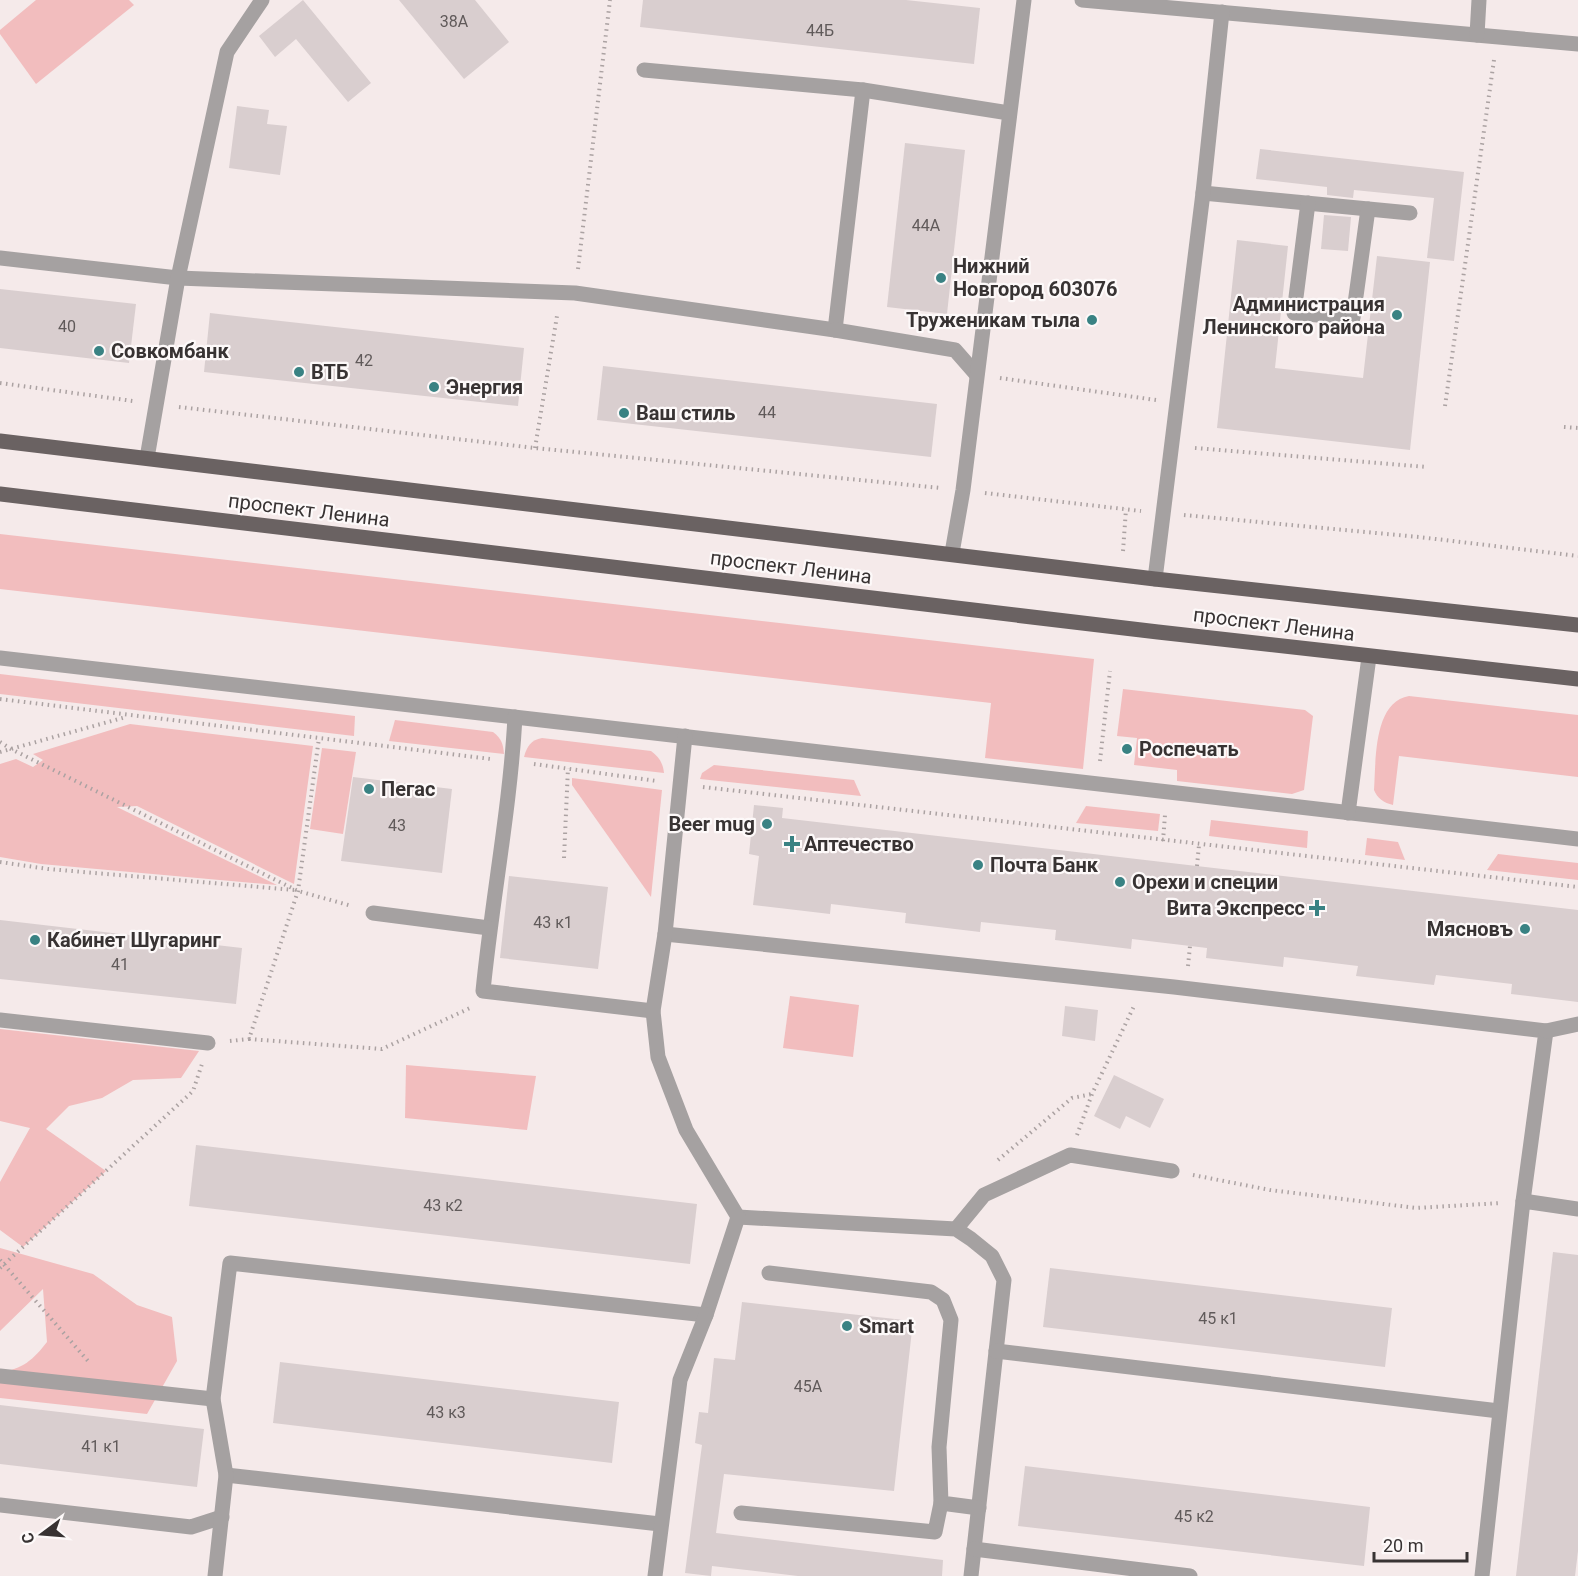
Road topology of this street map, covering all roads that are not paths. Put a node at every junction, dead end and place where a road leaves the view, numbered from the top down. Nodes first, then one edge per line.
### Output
1 (262, 0) edge
2 (1024, 0) edge
3 (1082, 0) edge
4 (1479, 0) edge
5 (1222, 12) junction
6 (1477, 35) junction
7 (1578, 44) edge
8 (644, 70) dead end
9 (863, 90) junction
10 (1009, 113) junction
11 (1203, 193) junction
12 (1308, 203) junction
13 (1368, 209) junction
14 (1410, 213) dead end
15 (0, 258) edge
16 (178, 278) junction
17 (835, 330) junction
18 (976, 374) junction
19 (0, 441) edge
20 (147, 458) junction
21 (0, 495) edge
22 (952, 553) junction
23 (1155, 579) junction
24 (1578, 625) edge
25 (1369, 657) junction
26 (0, 658) edge
27 (1578, 679) edge
28 (516, 717) junction
29 (685, 736) junction
30 (1348, 813) junction
31 (1578, 839) edge
32 (373, 912) road end
33 (489, 928) junction
34 (665, 934) junction
35 (653, 1011) junction
36 (0, 1020) edge
37 (1578, 1024) edge
38 (1546, 1031) junction
39 (208, 1043) road end
40 (1172, 1172) road end
41 (1523, 1201) junction
42 (1578, 1209) edge
43 (738, 1217) junction
44 (956, 1229) junction
45 (769, 1273) dead end
46 (706, 1316) junction
47 (996, 1351) junction
48 (0, 1376) edge
49 (213, 1399) junction
50 (1498, 1411) junction
51 (226, 1475) junction
52 (941, 1503) junction
53 (0, 1505) edge
54 (979, 1508) junction
55 (741, 1513) dead end
56 (222, 1517) junction
57 (660, 1524) junction
58 (974, 1549) junction
59 (216, 1576) edge
60 (655, 1576) edge
61 (971, 1576) edge
62 (1190, 1576) edge
63 (1482, 1576) edge

1 - 16 street
2 - 10 street
3 - 5 street
4 - 6 street
5 - 6 street
5 - 11 street
6 - 7 street
8 - 9 street
9 - 10 street
9 - 17 street
10 - 18 street
11 - 12 street
11 - 23 street
12 - 13 street
12 - 13 street
13 - 14 street
15 - 16 street
16 - 17 street
16 - 20 street
17 - 18 street
18 - 22 street
19 - 20 main road, проспект Ленина
20 - 22 main road, проспект Ленина
21 - 25 main road, проспект Ленина
22 - 23 main road, проспект Ленина
23 - 24 main road, проспект Ленина
25 - 27 main road, проспект Ленина
25 - 30 street
26 - 28 street
28 - 29 street
28 - 33 street
29 - 30 street
29 - 34 street
30 - 31 street
32 - 33 street
33 - 35 street
34 - 35 street
34 - 38 street
35 - 43 street
36 - 39 street
37 - 38 street
38 - 41 street
40 - 44 street
41 - 42 street
41 - 50 street
43 - 44 street
43 - 46 street
44 - 47 street
45 - 52 street
46 - 49 street
46 - 57 street
47 - 50 street
47 - 54 street
48 - 49 street
49 - 51 street
50 - 63 street
51 - 56 street
51 - 57 street
52 - 54 street
52 - 55 street
53 - 56 street
54 - 58 street
56 - 59 street
57 - 60 street
58 - 61 street
58 - 62 street

